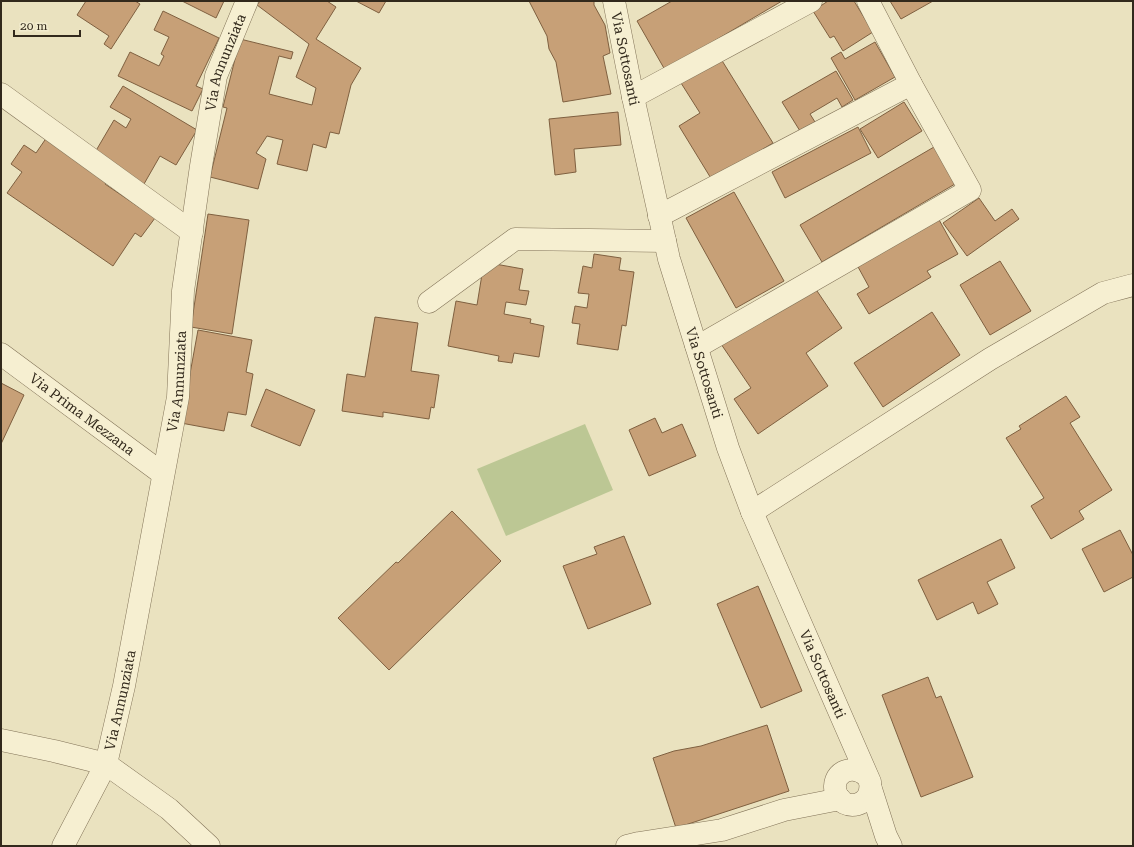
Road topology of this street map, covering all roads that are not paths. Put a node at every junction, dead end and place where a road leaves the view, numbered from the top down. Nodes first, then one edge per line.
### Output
1 (247, 1) edge
2 (614, 1) edge
3 (811, 1) edge
4 (868, 1) edge
5 (911, 84) junction
6 (1, 94) edge
7 (633, 97) junction
8 (659, 216) junction
9 (192, 232) junction
10 (665, 241) junction
11 (1133, 285) edge
12 (429, 302) dead end
13 (696, 345) junction
14 (1, 354) edge
15 (164, 474) junction
16 (752, 512) junction
17 (846, 729) junction
18 (1, 740) edge
19 (106, 764) junction
20 (869, 782) junction
21 (842, 788) junction
22 (888, 841) edge
23 (635, 845) edge
24 (63, 846) edge
25 (209, 846) edge

1 - 9 street, Via Annunziata
2 - 7 street, Via Sottosanti
3 - 7 street
4 - 5 street
5 - 8 street
5 - 13 street
6 - 9 street
7 - 8 street, Via Sottosanti
8 - 10 street, Via Sottosanti
9 - 15 street, Via Annunziata
10 - 12 street
10 - 13 street, Via Sottosanti
11 - 16 street
13 - 16 street, Via Sottosanti
14 - 15 street, Via Prima Mezzana
15 - 19 street, Via Annunziata
16 - 17 street, Via Sottosanti
17 - 20 street, Via Sottosanti
17 - 21 street, Via Sottosanti
18 - 19 street
19 - 24 street, Via Annunziata
19 - 25 street
20 - 21 street
20 - 21 street
20 - 22 street, Via Sottosanti
21 - 22 street, Via Sottosanti
21 - 23 street

